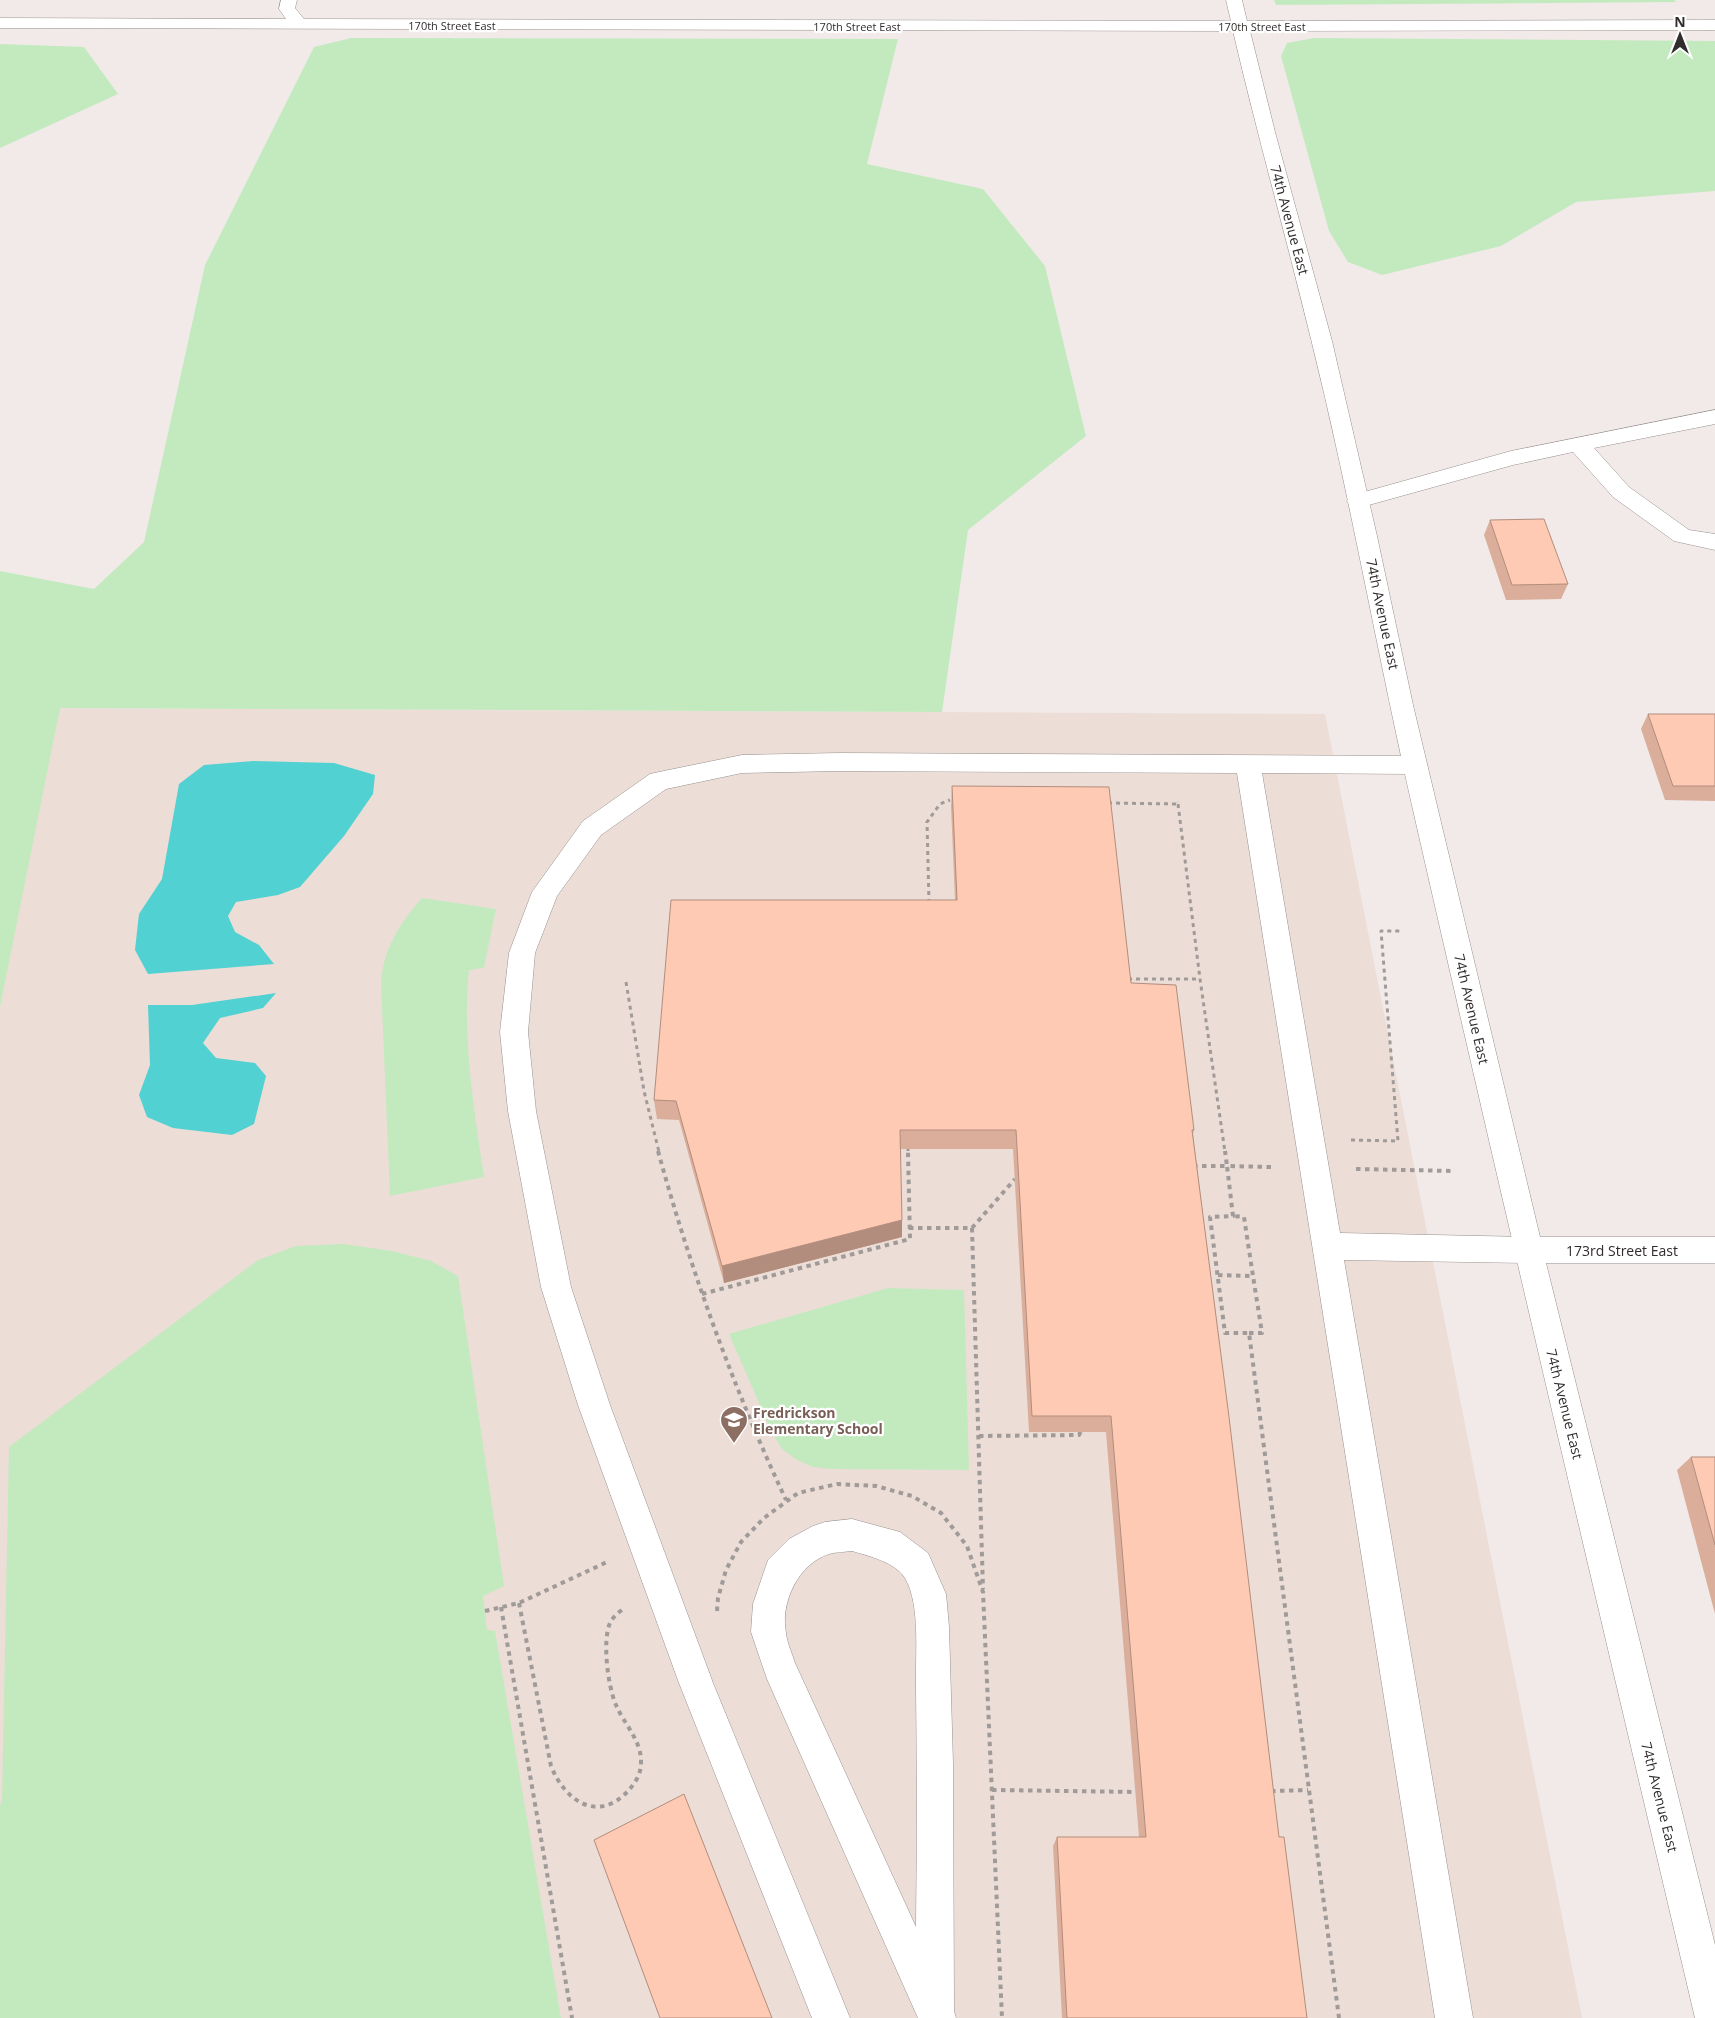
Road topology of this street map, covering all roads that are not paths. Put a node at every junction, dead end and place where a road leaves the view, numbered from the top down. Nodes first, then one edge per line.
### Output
1 (289, 0) edge
2 (1234, 0) edge
3 (0, 23) edge
4 (300, 24) junction
5 (1715, 25) edge
6 (1240, 26) junction
7 (1715, 417) edge
8 (1578, 444) junction
9 (1358, 501) junction
10 (1715, 542) edge
11 (1248, 765) junction
12 (1415, 765) junction
13 (1327, 1246) junction
14 (1528, 1250) junction
15 (1715, 1250) edge
16 (936, 2014) edge
17 (831, 2018) edge
18 (1454, 2018) edge
19 (1714, 2018) edge

1 - 4 street
2 - 6 street, 74th Avenue East
3 - 4 street, 170th Street East
4 - 6 street, 170th Street East
5 - 6 street, 170th Street East
6 - 9 street, 74th Avenue East
7 - 8 street
8 - 9 street
8 - 10 street
9 - 12 street, 74th Avenue East
11 - 12 street
11 - 13 street
11 - 17 street
12 - 14 street, 74th Avenue East
13 - 14 street, 173rd Street East
13 - 18 street
14 - 15 street, 173rd Street East
14 - 19 street, 74th Avenue East
16 - 16 street

